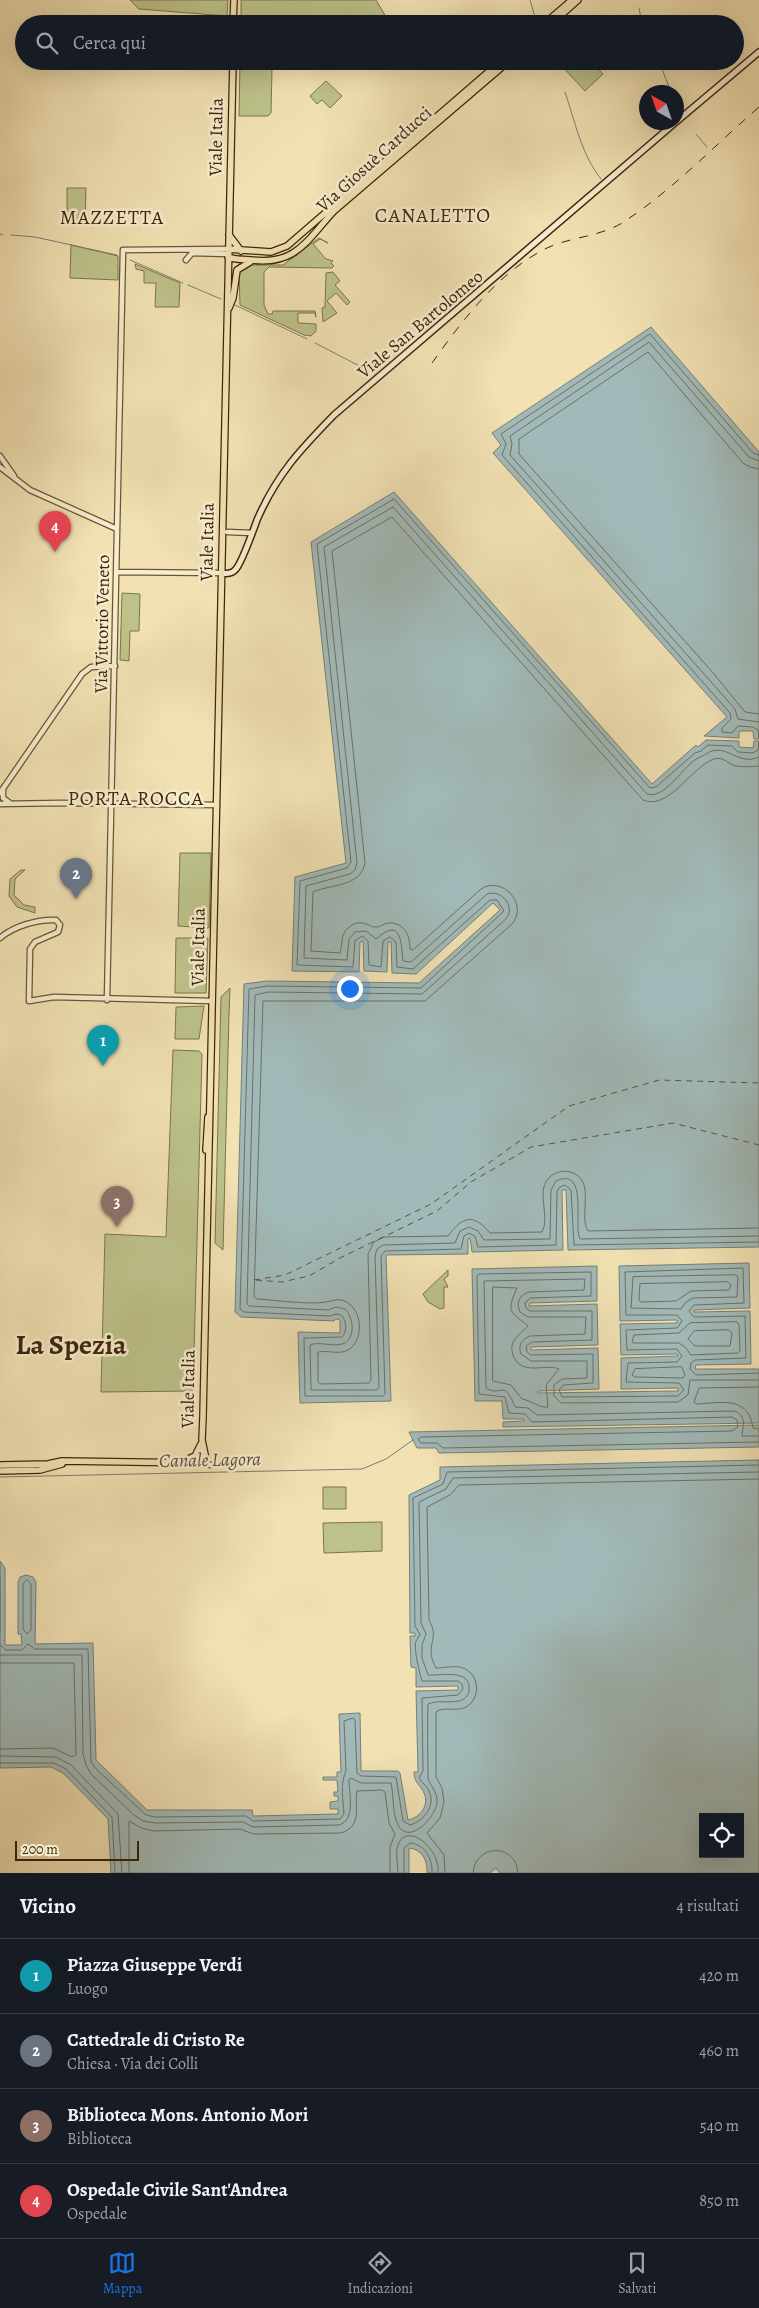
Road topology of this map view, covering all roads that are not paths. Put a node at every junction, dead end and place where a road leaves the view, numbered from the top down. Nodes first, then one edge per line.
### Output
1 (234, 0) edge
2 (572, 0) edge
3 (578, 0) edge
4 (234, 15) edge
5 (554, 15) edge
6 (561, 15) edge
7 (759, 52) edge
8 (744, 65) edge
9 (233, 70) edge
10 (491, 70) edge
11 (498, 70) edge
12 (738, 70) edge
13 (684, 115) edge
14 (667, 130) edge
15 (228, 235) junction
16 (241, 251) junction
17 (228, 253) junction
18 (186, 260) dead end
19 (252, 261) junction
20 (228, 310) junction
21 (0, 454) edge
22 (0, 467) edge
23 (17, 481) junction
24 (117, 528) junction
25 (227, 532) dead end
26 (252, 533) junction
27 (117, 572) junction
28 (222, 574) junction
29 (115, 666) junction
30 (2, 791) edge
31 (11, 803) junction
32 (0, 804) edge
33 (112, 804) junction
34 (216, 806) junction
35 (0, 938) edge
36 (107, 1000) junction
37 (212, 1001) junction
38 (67, 1463) junction
39 (0, 1465) edge
40 (0, 1471) edge

1 - 4 main road
2 - 5 main road
3 - 6 main road
7 - 8 main road, Viale San Bartolomeo
9 - 15 main road, Viale Italia
10 - 16 main road, Via Giosuè Carducci
11 - 19 main road, Via Giosuè Carducci
12 - 13 main road, Viale San Bartolomeo
14 - 26 main road, Viale San Bartolomeo
15 - 16 main road
15 - 17 main road, Viale Italia
16 - 17 main road, Via Giosuè Carducci
17 - 18 street
17 - 19 main road, Via Giosuè Carducci
17 - 20 main road, Viale Italia
17 - 24 street, Via Vittorio Veneto
19 - 20 main road
20 - 28 main road, Viale Italia
21 - 23 street
22 - 23 street
23 - 24 street
24 - 27 street, Via Vittorio Veneto
25 - 26 street
26 - 28 main road, Viale San Bartolomeo
27 - 28 street
27 - 29 street, Via Vittorio Veneto
28 - 34 main road, Viale Italia
29 - 30 street
29 - 33 street, Via Vittorio Veneto
30 - 31 street
31 - 32 street
31 - 33 street
33 - 34 street
33 - 36 street, Via Vittorio Veneto
34 - 37 main road, Viale Italia
35 - 36 street
36 - 37 street
37 - 38 main road, Viale Italia
38 - 39 main road
38 - 40 main road

